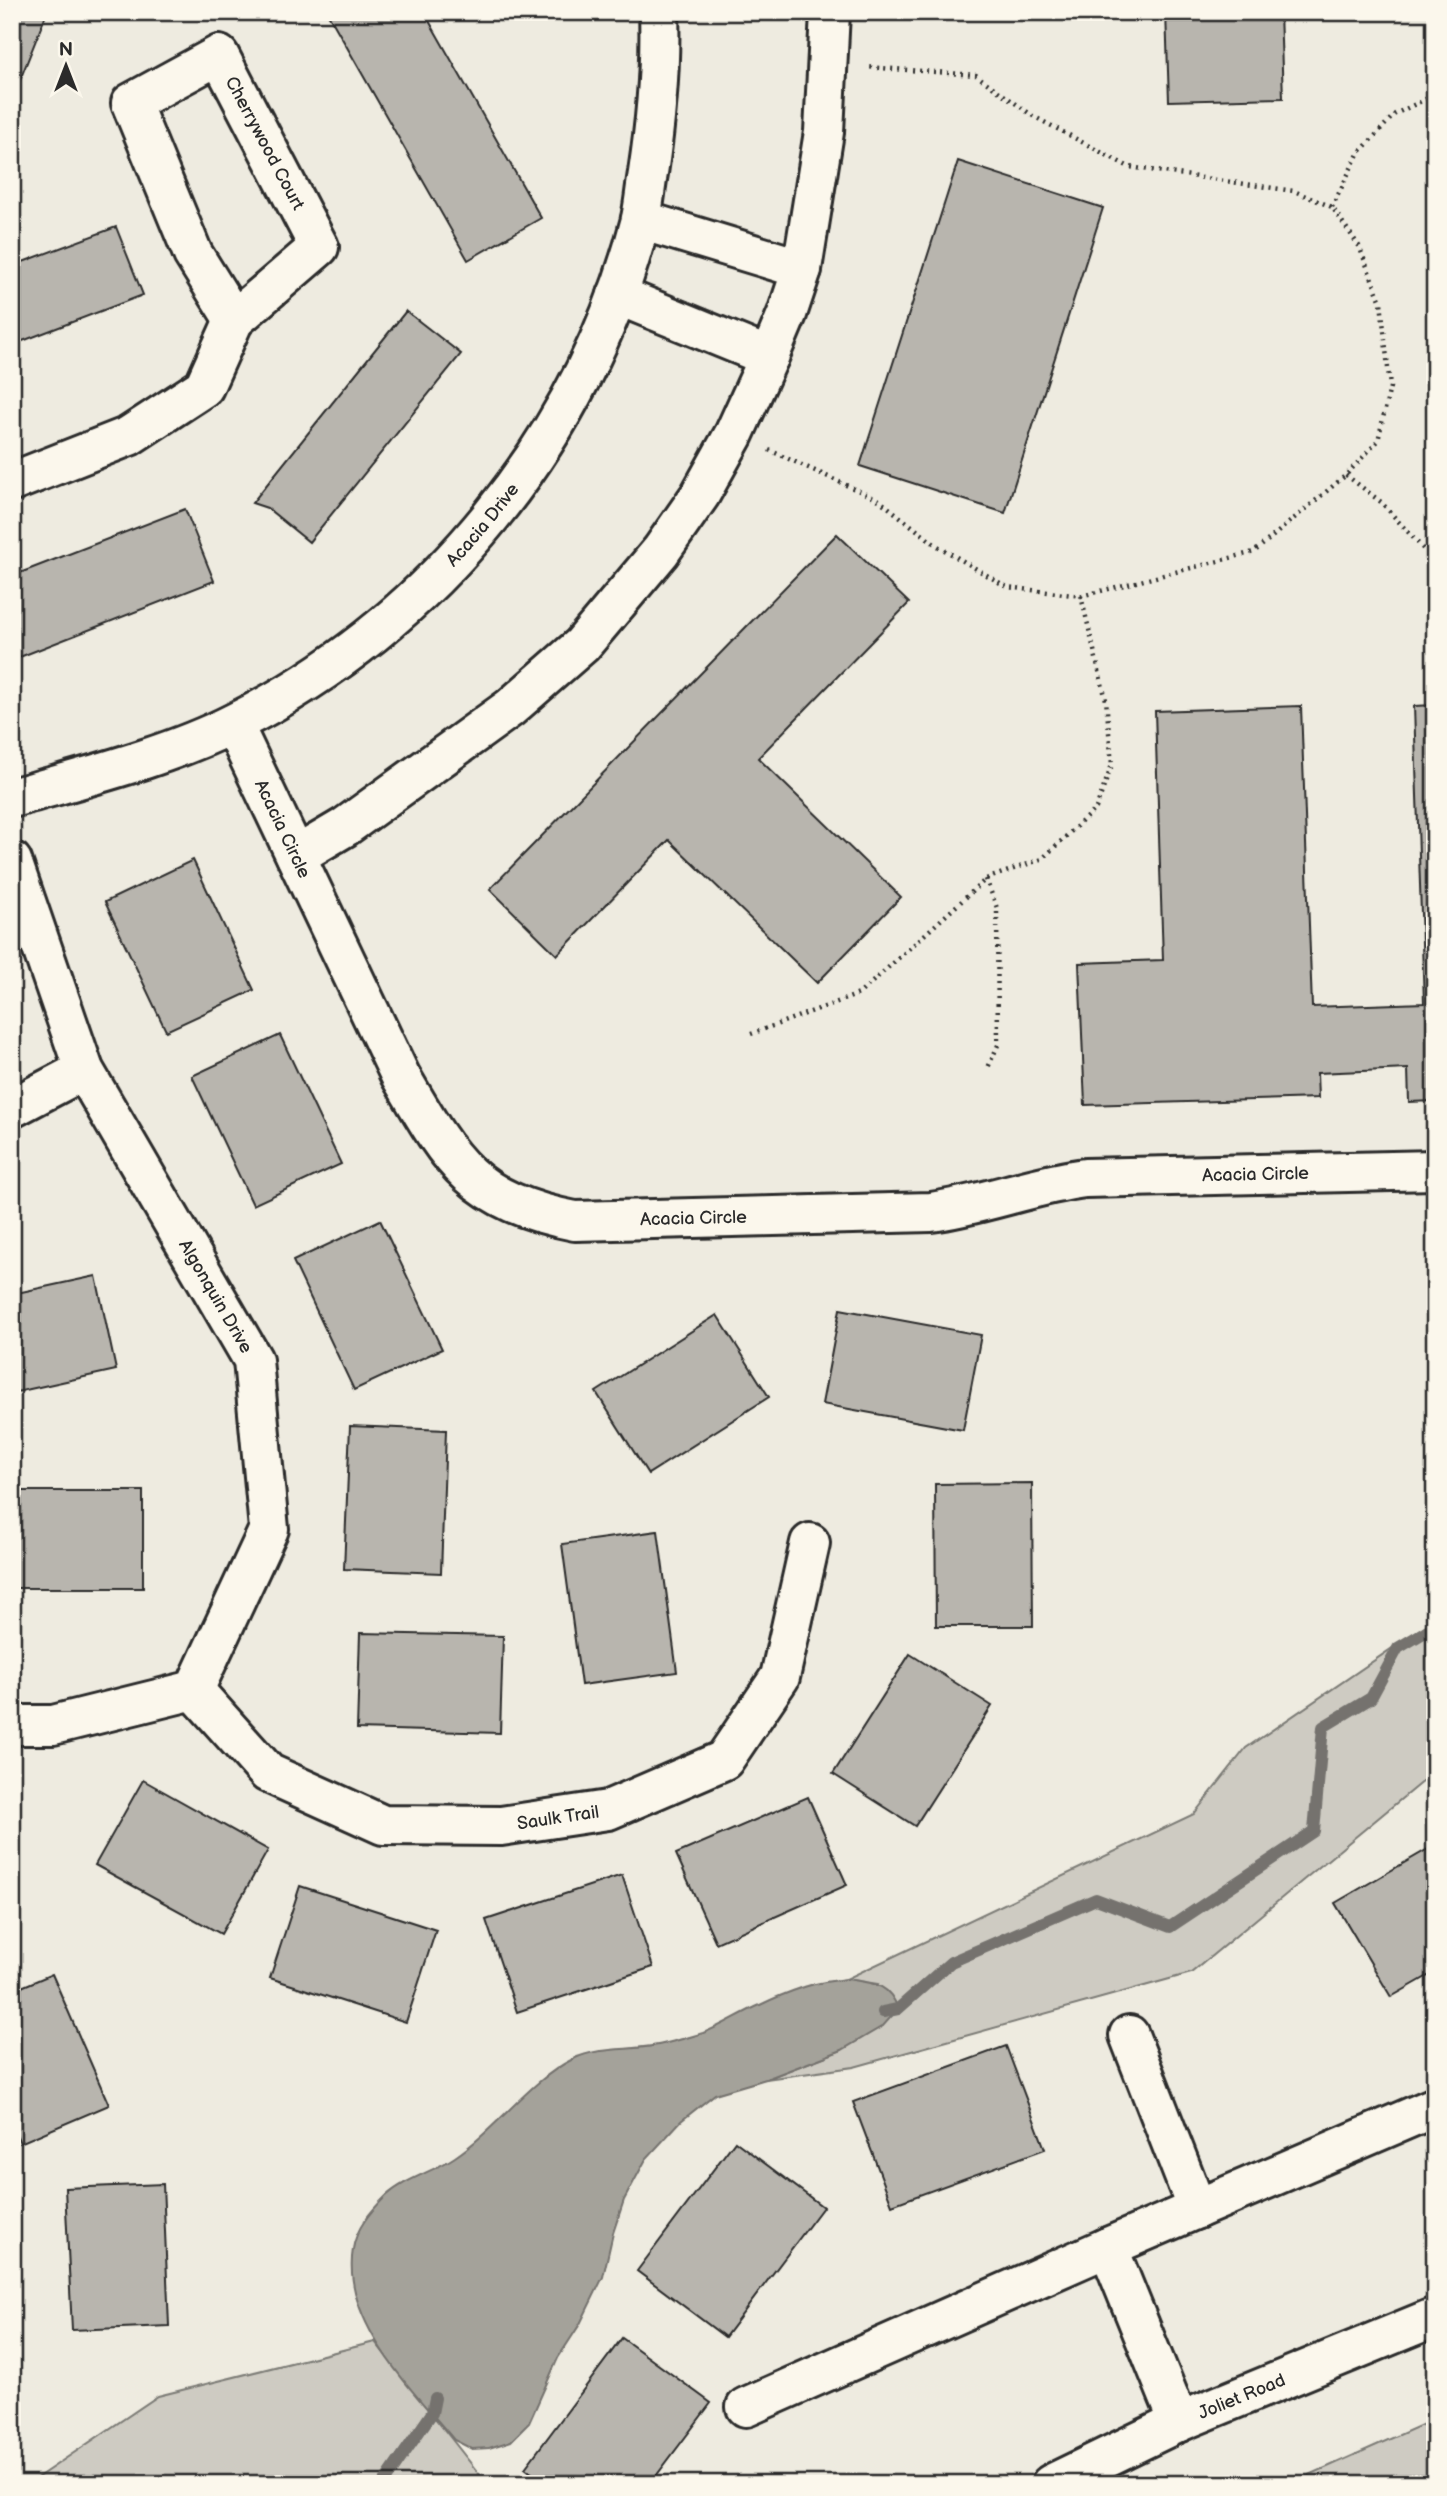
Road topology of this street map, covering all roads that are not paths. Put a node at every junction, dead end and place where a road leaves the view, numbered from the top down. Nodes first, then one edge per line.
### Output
1 (659, 12) edge
2 (830, 12) edge
3 (641, 220) junction
4 (802, 269) junction
5 (617, 295) junction
6 (234, 320) junction
7 (769, 357) junction
8 (12, 482) edge
9 (233, 724) junction
10 (12, 798) edge
11 (296, 856) junction
12 (12, 861) edge
13 (84, 1070) junction
14 (12, 1108) edge
15 (1435, 1170) edge
16 (810, 1543) dead end
17 (194, 1690) junction
18 (12, 1725) edge
19 (1129, 2035) dead end
20 (1435, 2107) edge
21 (1197, 2209) junction
22 (1108, 2247) junction
23 (1435, 2317) edge
24 (746, 2406) dead end
25 (1179, 2422) junction
26 (1051, 2484) edge

1 - 3 street, Acacia Drive
2 - 4 street
3 - 4 street
3 - 5 street, Acacia Drive
4 - 7 street
5 - 7 street
5 - 9 street, Acacia Drive
6 - 6 street, Cherrywood Court
6 - 8 street, Cherrywood Court
7 - 11 street
9 - 10 street, Acacia Drive
9 - 11 street, Acacia Circle
11 - 15 street, Acacia Circle
12 - 13 street, Algonquin Drive
13 - 14 street
13 - 17 street, Algonquin Drive
16 - 17 street, Saulk Trail
17 - 18 street
19 - 21 street
20 - 21 street
21 - 22 street
22 - 24 street
22 - 25 street
23 - 25 street, Joliet Road
25 - 26 street, Joliet Road

